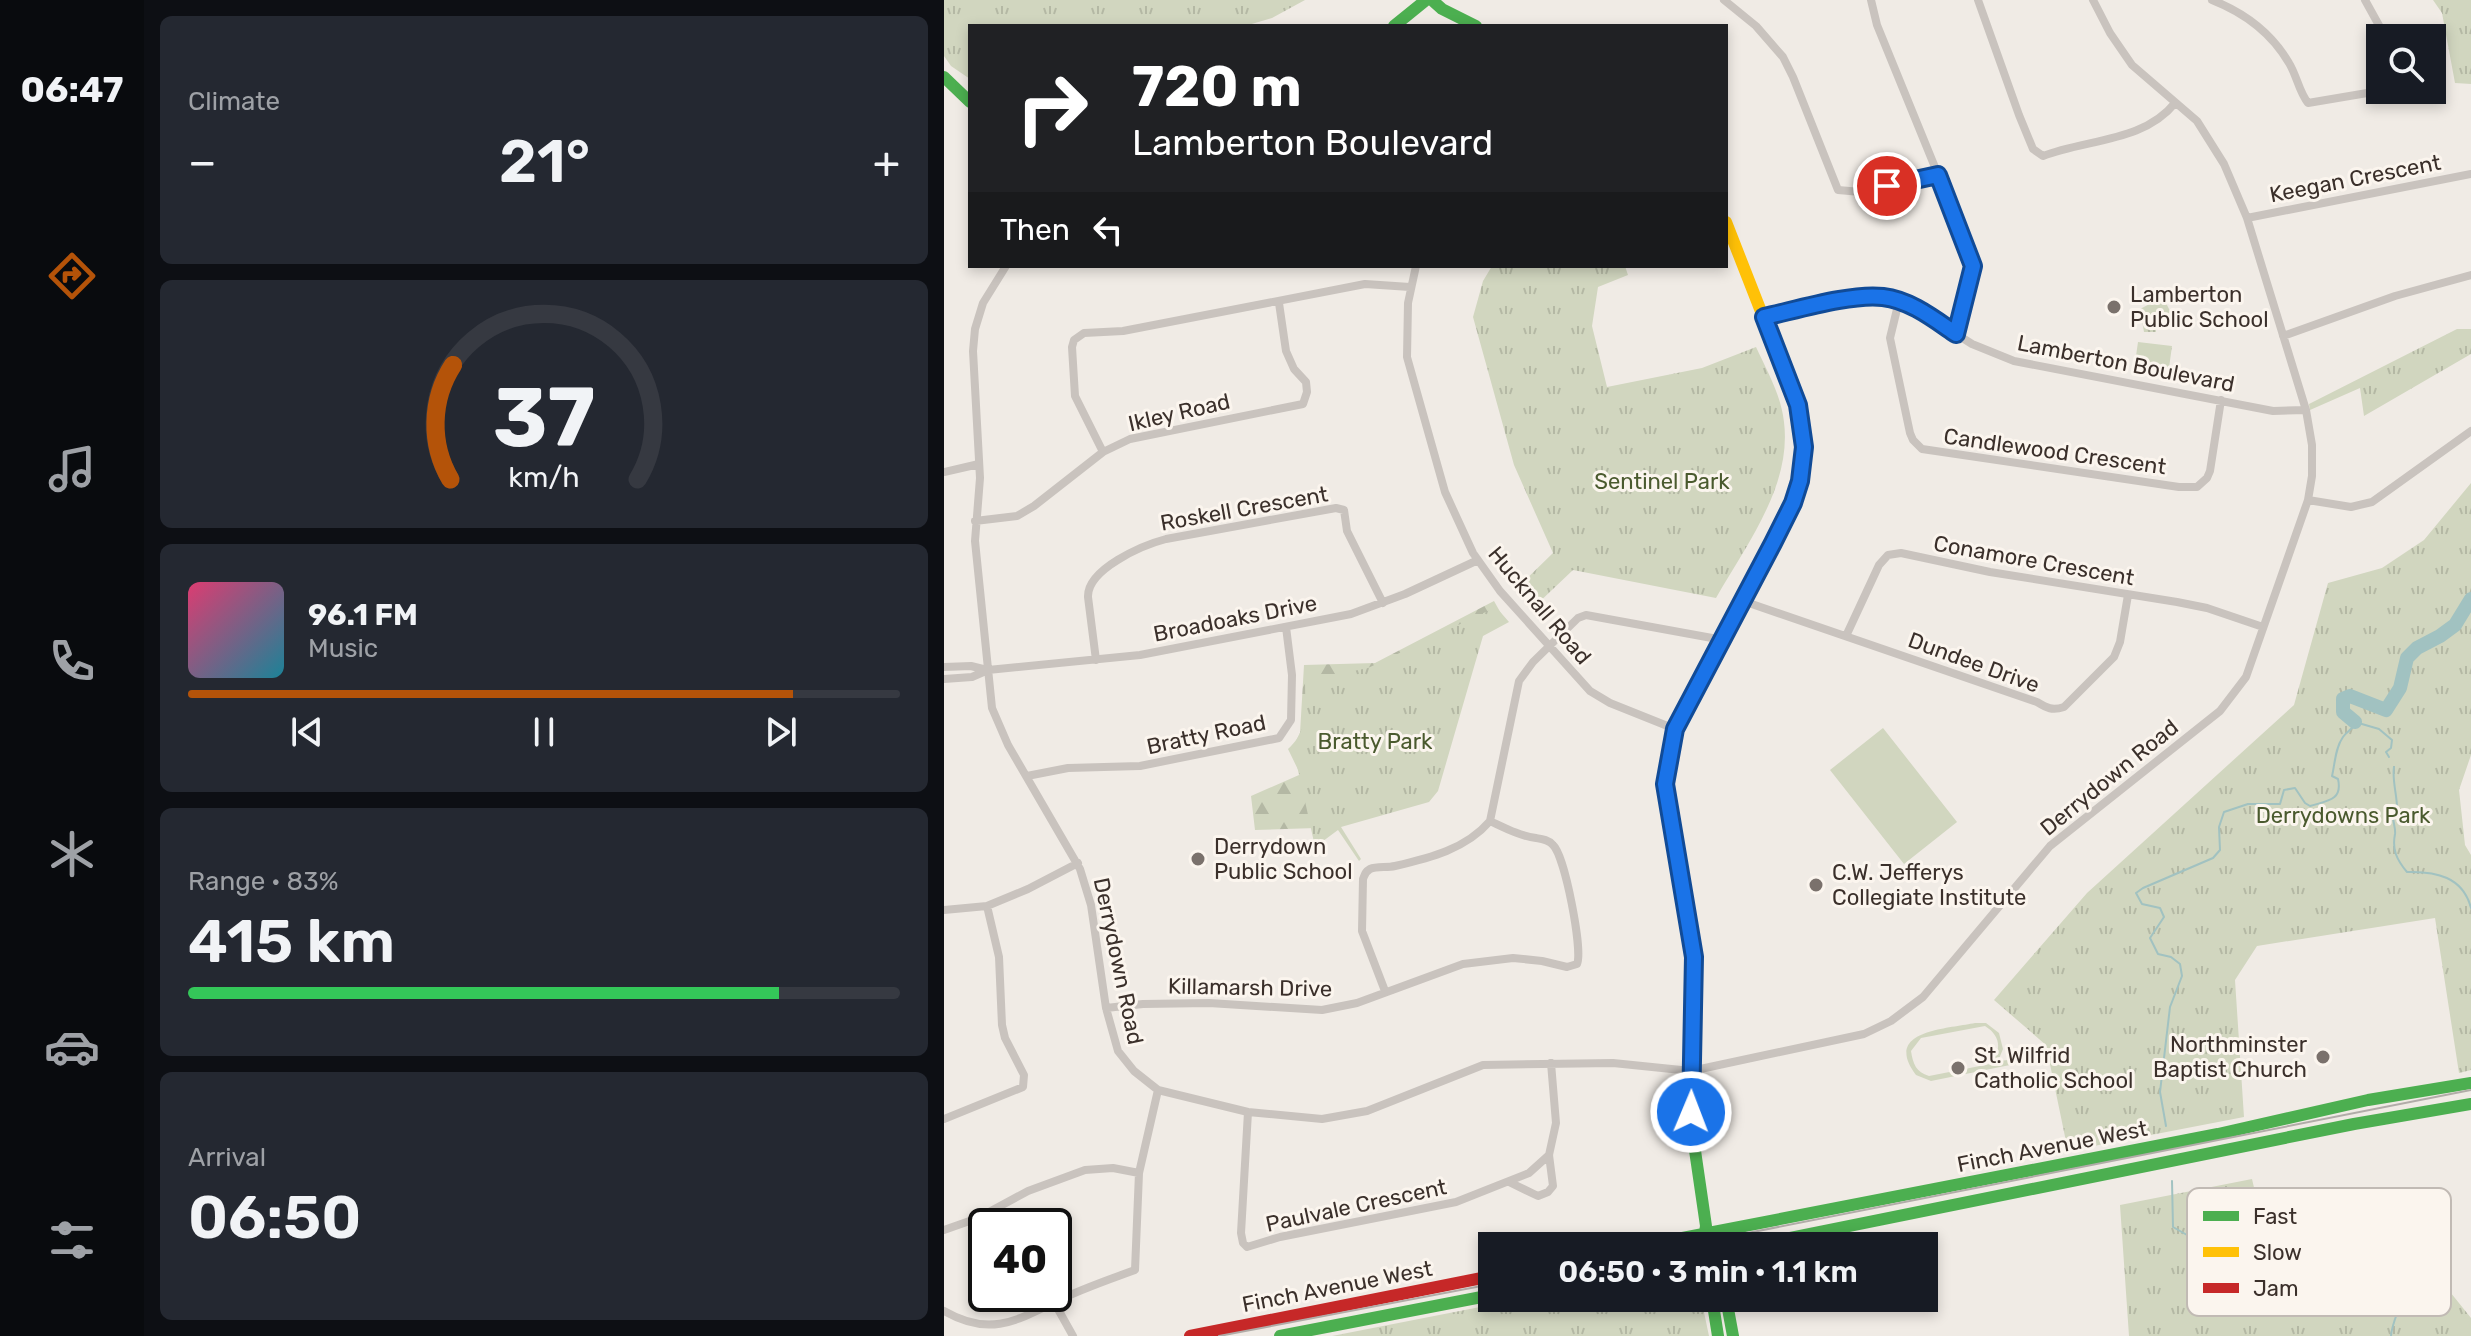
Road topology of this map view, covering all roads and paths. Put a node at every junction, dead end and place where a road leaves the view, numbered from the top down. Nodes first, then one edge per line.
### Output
1 (1426, 0) edge
2 (1432, 0) edge
3 (1724, 0) edge
4 (1871, 0) edge
5 (1978, 0) edge
6 (2093, 0) edge
7 (2212, 0) edge
8 (2365, 0) edge
9 (1396, 24) edge
10 (1472, 24) edge
11 (2378, 24) edge
12 (944, 77) edge
13 (2366, 93) edge
14 (968, 100) edge
15 (2175, 103) junction
16 (2471, 174) edge
17 (1938, 175) junction
18 (2247, 218) junction
19 (1728, 227) edge
20 (1005, 268) edge
21 (1415, 268) edge
22 (2471, 275) edge
23 (1410, 287) junction
24 (1899, 301) junction
25 (1279, 303) junction
26 (1764, 317) junction
27 (1956, 334) junction
28 (2283, 336) junction
29 (2221, 400) junction
30 (2306, 410) junction
31 (2471, 431) edge
32 (1103, 452) junction
33 (979, 464) junction
34 (944, 472) edge
35 (2308, 500) junction
36 (975, 521) junction
37 (1478, 560) junction
38 (2128, 595) junction
39 (1743, 601) junction
40 (1383, 603) junction
41 (1286, 627) junction
42 (2263, 627) junction
43 (1846, 636) junction
44 (1723, 640) junction
45 (1549, 646) junction
46 (1096, 660) junction
47 (944, 667) edge
48 (988, 670) junction
49 (944, 679) edge
50 (1675, 729) junction
51 (1027, 776) junction
52 (1490, 821) junction
53 (1078, 863) junction
54 (987, 906) junction
55 (944, 910) edge
56 (1385, 991) junction
57 (1106, 1008) junction
58 (1551, 1063) junction
59 (1691, 1071) junction
60 (2469, 1083) edge
61 (1158, 1090) junction
62 (2471, 1104) edge
63 (1248, 1112) junction
64 (944, 1119) edge
65 (1549, 1155) junction
66 (1139, 1173) junction
67 (1509, 1182) junction
68 (944, 1230) edge
69 (1706, 1232) edge
70 (1716, 1232) edge
71 (1819, 1232) edge
72 (1478, 1279) edge
73 (1072, 1295) edge
74 (1478, 1298) edge
75 (944, 1311) edge
76 (1036, 1312) edge
77 (1060, 1312) edge
78 (1714, 1312) edge
79 (1729, 1312) edge
80 (1073, 1336) edge
81 (1190, 1336) edge
82 (1280, 1336) edge
83 (1718, 1336) edge
84 (1733, 1336) edge

1 - 9 main road
2 - 10 main road
3 - 17 street
4 - 17 street
5 - 15 street
6 - 15 street, Derrydown Road
7 - 13 street
8 - 11 street
12 - 14 main road
15 - 18 street, Derrydown Road
16 - 18 street, Keegan Crescent
17 - 27 street
18 - 28 street, Derrydown Road
19 - 26 main road
20 - 33 street, Derrydown Road
21 - 23 street, Hucknall Road
22 - 28 street
23 - 25 street
23 - 37 street, Hucknall Road
24 - 26 street, Lamberton Boulevard
24 - 27 street, Lamberton Boulevard
24 - 29 street, Candlewood Crescent
25 - 32 street, Ikley Road
25 - 32 street
26 - 39 main road
27 - 29 street, Lamberton Boulevard
28 - 30 street, Derrydown Road
29 - 30 street, Lamberton Boulevard
30 - 35 street, Derrydown Road
31 - 35 street
32 - 36 street, Ikley Road
33 - 34 street
33 - 36 street, Derrydown Road
35 - 42 street, Derrydown Road
36 - 48 street, Derrydown Road
37 - 40 street, Broadoaks Drive
37 - 45 street, Hucknall Road
38 - 42 street, Conamore Crescent
38 - 43 street, Conamore Crescent
38 - 43 street, Dundee Drive
39 - 43 street, Dundee Drive
39 - 44 main road
40 - 41 street, Broadoaks Drive
40 - 46 street, Roskell Crescent
41 - 46 street, Broadoaks Drive
41 - 51 street, Bratty Road
42 - 59 street, Derrydown Road
44 - 45 street
44 - 50 main road
45 - 50 street, Hucknall Road
45 - 52 street
46 - 48 street, Broadoaks Drive
47 - 48 street, Broadoaks Drive
48 - 49 street, Broadoaks Drive
48 - 51 street, Derrydown Road
50 - 59 main road
51 - 53 street, Derrydown Road
52 - 56 street
52 - 56 street, Killamarsh Drive
53 - 54 street
53 - 57 street, Derrydown Road
54 - 55 street
54 - 64 street
56 - 57 street, Killamarsh Drive
57 - 61 street, Derrydown Road
58 - 59 street, Derrydown Road
58 - 63 street, Derrydown Road
58 - 65 street
59 - 69 main road
60 - 62 street
60 - 70 main road, Finch Avenue West
61 - 63 street, Derrydown Road
61 - 66 street
62 - 71 main road, Finch Avenue West
63 - 67 street, Paulvale Crescent
65 - 67 street, Paulvale Crescent
65 - 67 street
66 - 68 street
66 - 73 street
72 - 81 main road, Finch Avenue West
74 - 82 main road, Finch Avenue West
75 - 76 street
77 - 80 street
78 - 83 main road
79 - 84 main road

